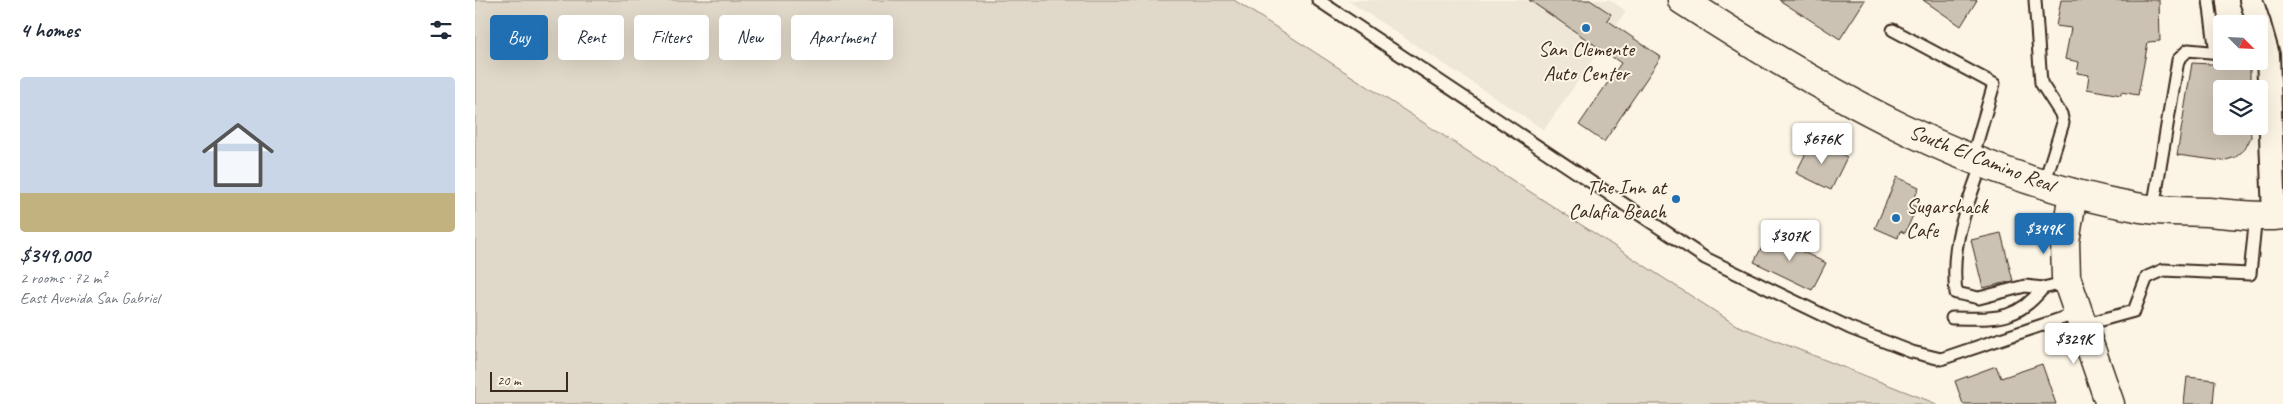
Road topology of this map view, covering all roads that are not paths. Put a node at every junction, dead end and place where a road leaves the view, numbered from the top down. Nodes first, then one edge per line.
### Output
1 (1318, 0) edge
2 (1682, 0) edge
3 (2035, 0) edge
4 (2209, 0) edge
5 (2251, 0) edge
6 (2256, 15) edge
7 (2213, 21) edge
8 (1893, 30) dead end
9 (2213, 52) edge
10 (2270, 56) edge
11 (1977, 161) junction
12 (2044, 184) junction
13 (2073, 193) junction
14 (2153, 209) junction
15 (2271, 216) edge
16 (2056, 285) junction
17 (1952, 318) dead end
18 (2081, 319) junction
19 (2110, 404) edge

1 - 18 lane
2 - 11 main road, South El Camino Real
3 - 12 lane
4 - 7 lane
5 - 6 street
8 - 11 lane
9 - 14 lane
10 - 15 street
11 - 12 main road, South El Camino Real
11 - 16 lane
12 - 13 main road, South El Camino Real
13 - 14 main road, South El Camino Real
13 - 16 main road
14 - 15 main road, South El Camino Real
15 - 18 lane
16 - 17 lane
16 - 18 main road
18 - 19 main road

